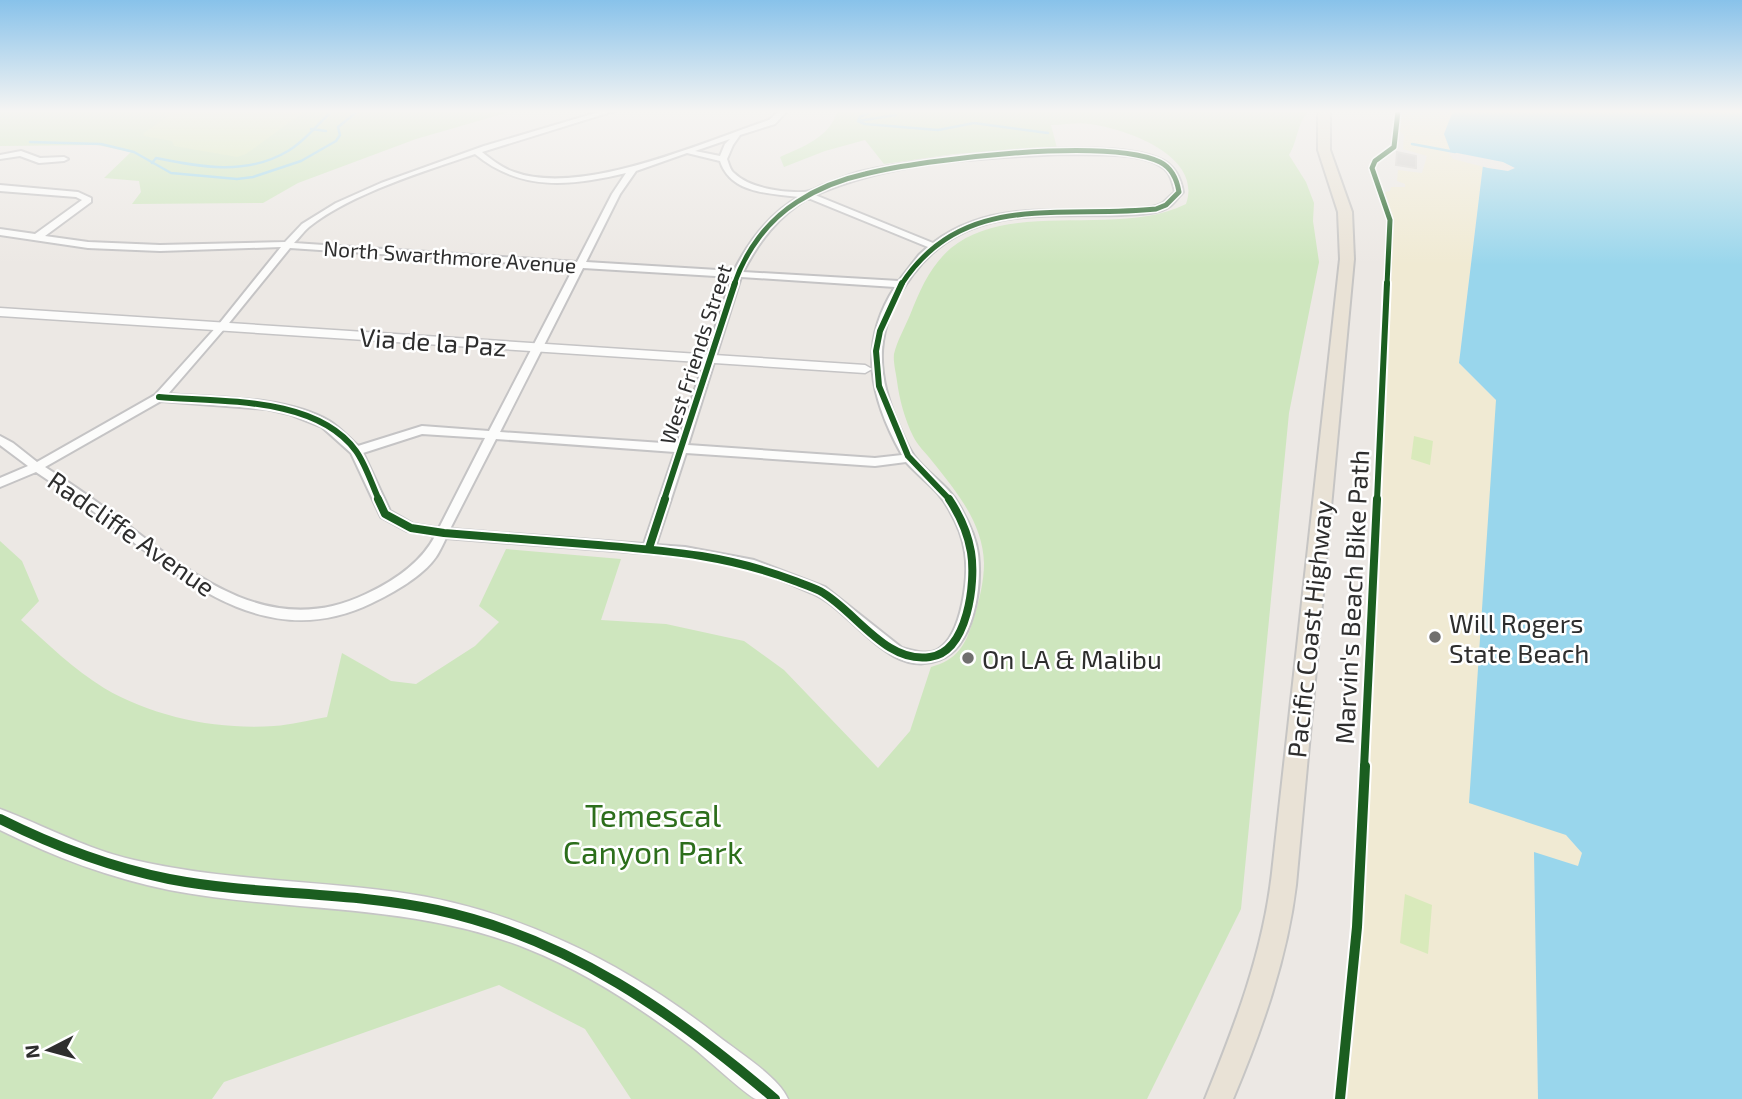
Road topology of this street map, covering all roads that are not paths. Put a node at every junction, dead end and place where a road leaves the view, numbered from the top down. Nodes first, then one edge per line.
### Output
1 (443, 162) edge
2 (487, 162) edge
3 (652, 162) edge
4 (723, 162) edge
5 (930, 162) edge
6 (1161, 162) edge
7 (1328, 162) edge
8 (633, 169) junction
9 (596, 179) junction
10 (0, 188) edge
11 (616, 194) junction
12 (807, 195) junction
13 (0, 232) edge
14 (36, 238) junction
15 (289, 241) junction
16 (933, 246) junction
17 (581, 265) junction
18 (738, 273) junction
19 (900, 284) junction
20 (0, 312) edge
21 (222, 326) junction
22 (538, 348) junction
23 (712, 358) junction
24 (865, 369) dead end
25 (159, 397) junction
26 (493, 434) junction
27 (0, 440) edge
28 (682, 449) junction
29 (356, 452) junction
30 (909, 458) junction
31 (37, 467) junction
32 (0, 483) edge
33 (444, 533) junction
34 (649, 548) junction
35 (0, 819) edge
36 (775, 1099) edge
37 (1219, 1099) edge

1 - 15 street
2 - 9 street
3 - 8 street
4 - 12 street
5 - 12 street, West Friends Street
6 - 16 street, West Friends Street
7 - 37 highway, Pacific Coast Highway
8 - 9 street
8 - 11 street, Radcliffe Avenue
9 - 11 street
10 - 14 street
11 - 17 street, Radcliffe Avenue
12 - 16 street
12 - 18 street, West Friends Street
13 - 14 street, North Swarthmore Avenue
14 - 15 street, North Swarthmore Avenue
15 - 17 street, North Swarthmore Avenue
15 - 21 street
16 - 19 street
17 - 18 street, North Swarthmore Avenue
17 - 22 street, Radcliffe Avenue
18 - 19 street, North Swarthmore Avenue
18 - 23 street, West Friends Street
19 - 30 street
20 - 21 street, Via de la Paz
21 - 22 street, Via de la Paz
21 - 25 street
22 - 23 street, Via de la Paz
22 - 26 street, Radcliffe Avenue
23 - 24 street, Via de la Paz
23 - 28 street, West Friends Street
25 - 29 street
25 - 31 street
26 - 28 street
26 - 29 street
26 - 33 street, Radcliffe Avenue
27 - 31 street
28 - 30 street
28 - 34 street, West Friends Street
29 - 33 street
30 - 34 street
31 - 32 street, Radcliffe Avenue
31 - 33 street, Radcliffe Avenue
33 - 34 street
35 - 36 main road

